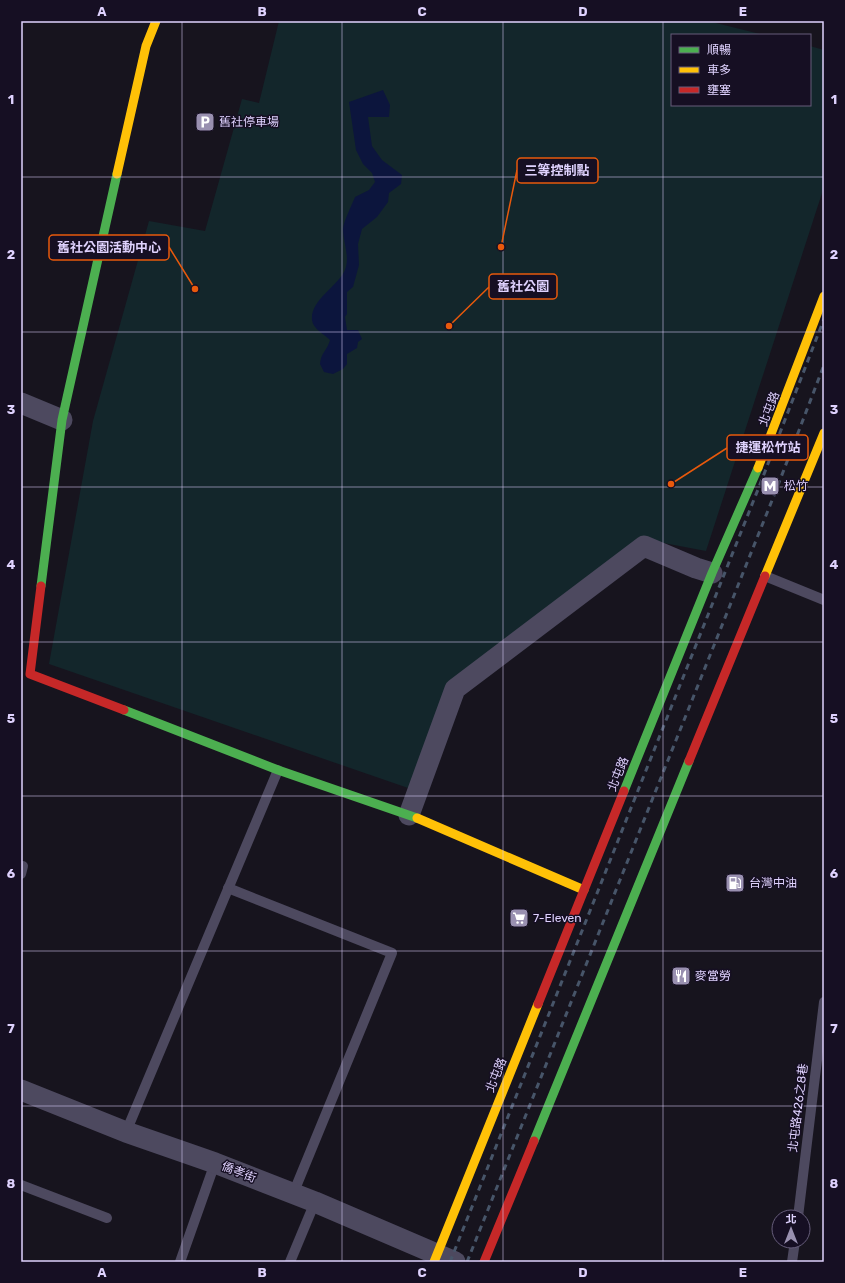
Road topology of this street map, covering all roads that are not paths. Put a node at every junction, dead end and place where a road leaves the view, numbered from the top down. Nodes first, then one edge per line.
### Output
1 (156, 21) edge
2 (824, 296) edge
3 (21, 403) edge
4 (62, 420) junction
5 (824, 433) edge
6 (712, 573) junction
7 (765, 576) junction
8 (824, 600) edge
9 (278, 770) junction
10 (409, 815) junction
11 (228, 888) junction
12 (584, 890) junction
13 (824, 1002) edge
14 (21, 1090) edge
15 (126, 1132) junction
16 (215, 1163) junction
17 (21, 1185) edge
18 (292, 1194) junction
19 (315, 1202) junction
20 (799, 1209) edge
21 (106, 1218) dead end
22 (794, 1249) edge
23 (442, 1260) edge
24 (180, 1262) edge
25 (290, 1262) edge
26 (484, 1262) edge
27 (792, 1262) edge

1 - 4 main road
2 - 6 main road, 北屯路
3 - 4 street
4 - 9 main road
5 - 7 main road
6 - 10 street
6 - 12 main road, 北屯路
7 - 8 lane
7 - 26 main road
9 - 10 main road
9 - 11 lane
10 - 12 main road
11 - 15 lane
11 - 18 lane
12 - 23 main road, 北屯路
13 - 20 lane, 北屯路426之8巷
14 - 15 street, 僑孝街
15 - 16 street, 僑孝街
16 - 18 street, 僑孝街
16 - 24 lane
17 - 21 lane
18 - 19 street, 僑孝街
19 - 23 street, 僑孝街
19 - 25 lane
22 - 27 lane

